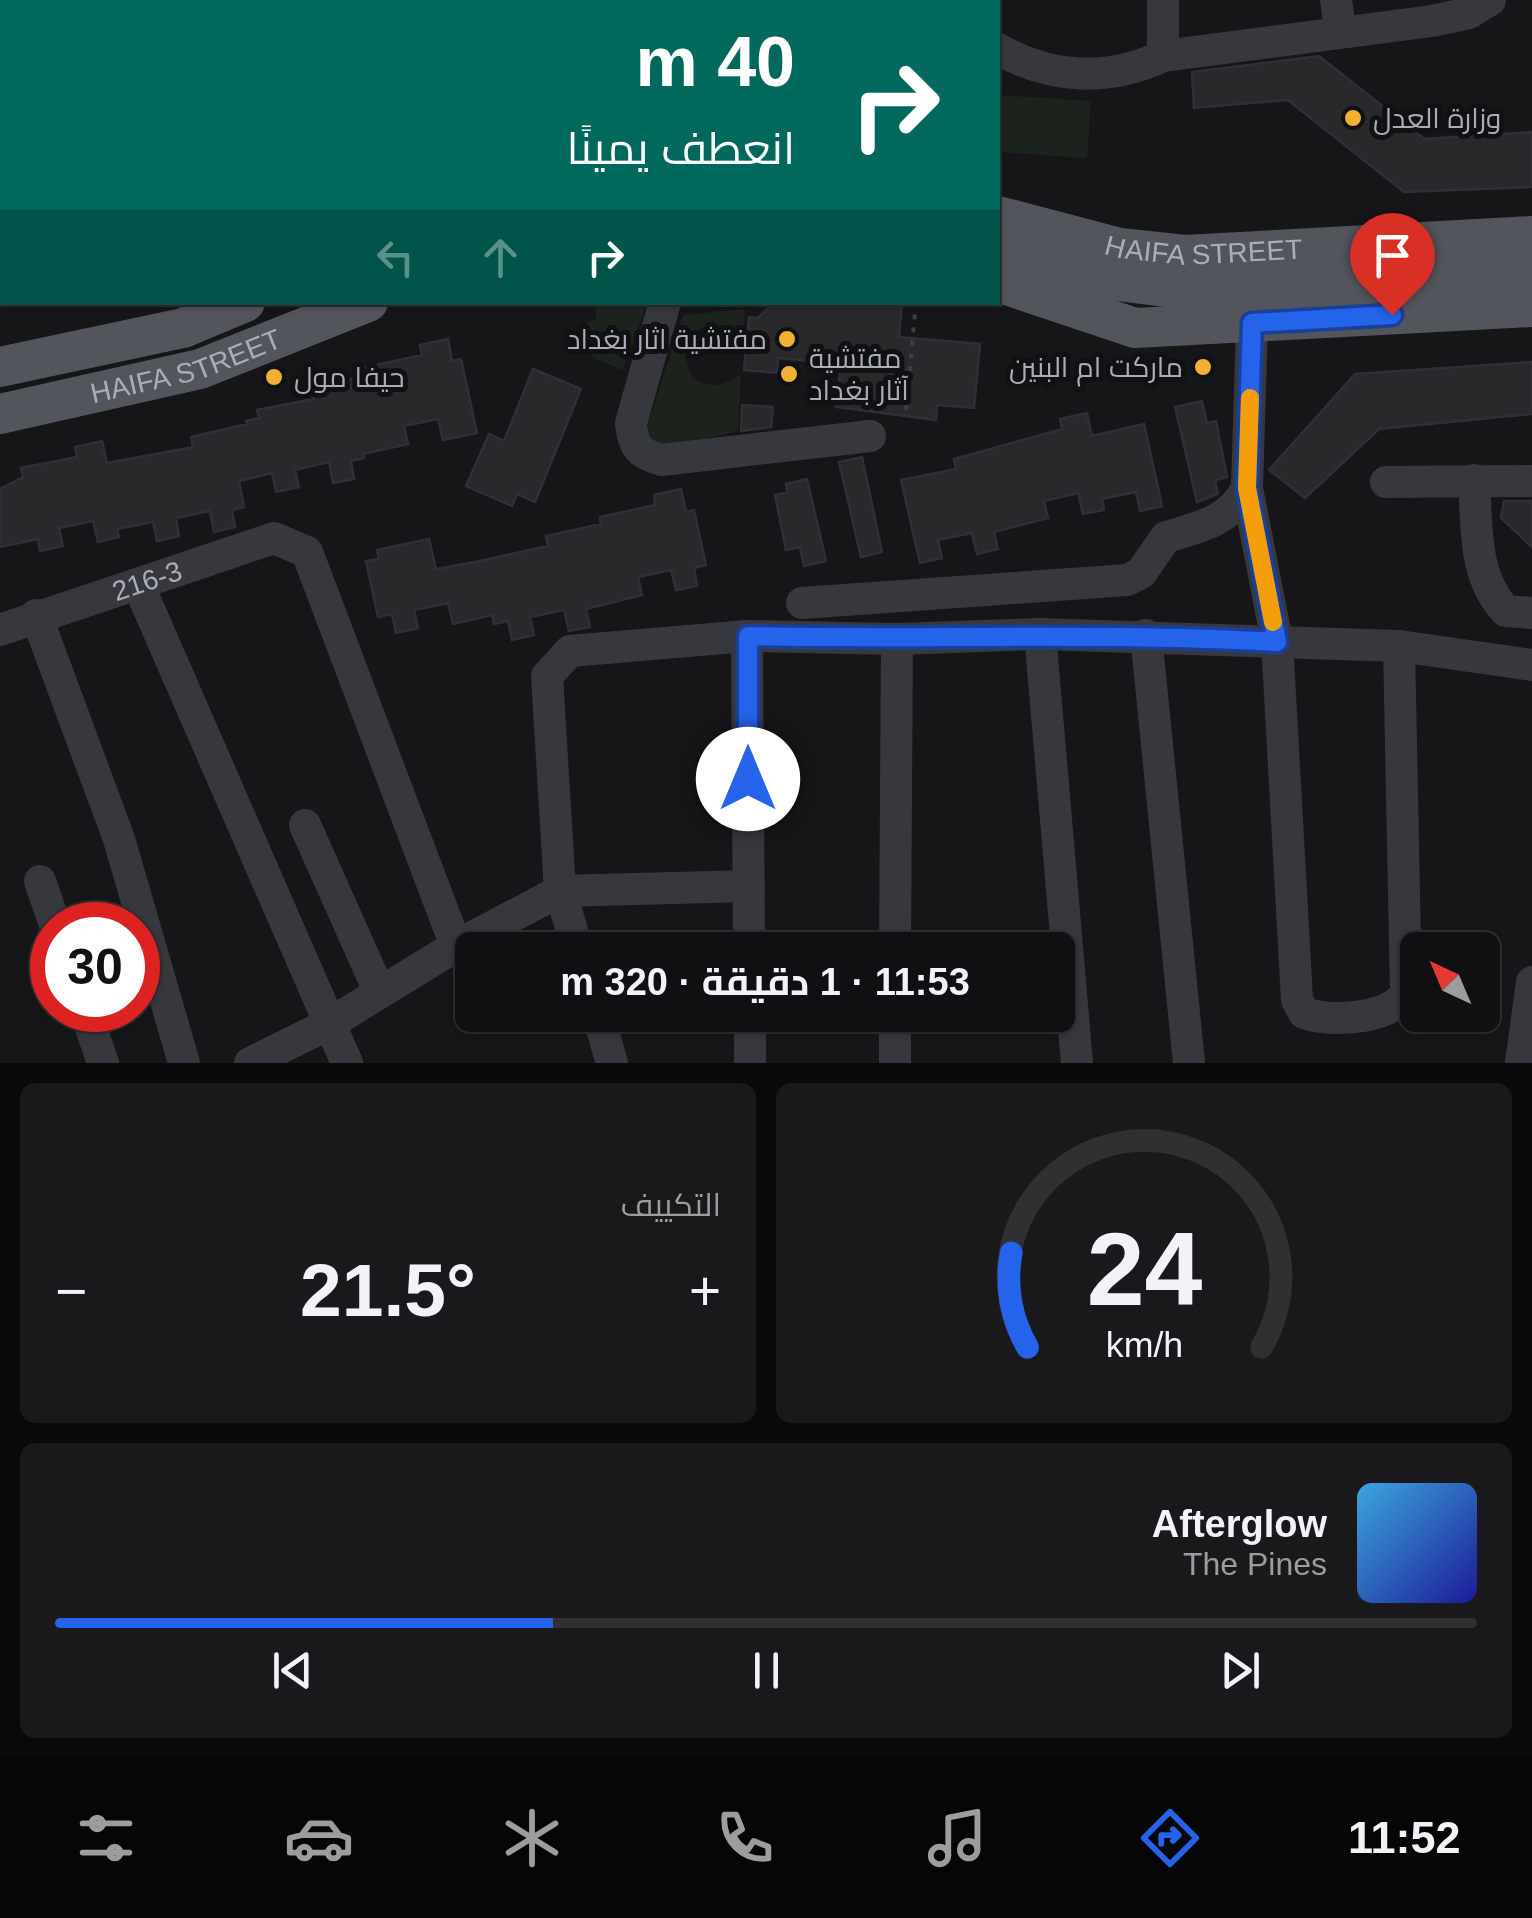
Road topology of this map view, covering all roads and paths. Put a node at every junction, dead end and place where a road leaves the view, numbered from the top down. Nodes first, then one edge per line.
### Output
1 (1490, 0) edge
2 (1172, 1) edge
3 (1338, 15) edge
4 (1000, 50) edge
5 (1163, 56) junction
6 (1000, 217) edge
7 (1532, 236) edge
8 (1000, 247) edge
9 (1532, 275) edge
10 (1000, 283) edge
11 (238, 305) edge
12 (360, 305) edge
13 (664, 305) edge
14 (916, 305) edge
15 (1532, 308) edge
16 (1252, 323) junction
17 (0, 367) edge
18 (906, 410) dead end
19 (0, 414) edge
20 (870, 436) dead end
21 (1474, 480) junction
22 (1532, 481) edge
23 (1386, 482) dead end
24 (1247, 488) junction
25 (138, 584) junction
26 (802, 603) dead end
27 (1532, 613) edge
28 (36, 616) junction
29 (0, 630) edge
30 (1040, 634) junction
31 (1146, 635) junction
32 (748, 636) junction
33 (897, 639) junction
34 (1277, 642) junction
35 (1399, 646) junction
36 (1532, 665) edge
37 (305, 825) dead end
38 (40, 882) dead end
39 (749, 886) junction
40 (560, 891) junction
41 (47, 902) edge
42 (482, 932) edge
43 (573, 932) edge
44 (750, 932) edge
45 (895, 932) edge
46 (455, 943) edge
47 (455, 947) edge
48 (1532, 982) edge
49 (379, 991) junction
50 (329, 1024) junction
51 (92, 1032) edge
52 (603, 1032) edge
53 (750, 1032) edge
54 (895, 1032) edge
55 (103, 1063) edge
56 (184, 1063) edge
57 (252, 1063) edge
58 (348, 1063) edge
59 (612, 1063) edge
60 (750, 1063) edge
61 (895, 1063) edge
62 (1077, 1063) edge
63 (1189, 1063) edge
64 (1521, 1063) edge

1 - 3 street
2 - 5 street
3 - 5 street
4 - 5 street
6 - 7 main road, HAIFA STREET
8 - 9 main road
10 - 16 main road
11 - 17 main road, HAIFA STREET
12 - 19 main road, HAIFA STREET
13 - 20 street
14 - 18 path
15 - 16 main road
16 - 24 street
21 - 22 street
21 - 23 street
21 - 27 street
24 - 26 street
24 - 34 street
25 - 28 street, 216-3
25 - 46 street, 216-3
25 - 50 street
28 - 29 street, 216-3
28 - 56 street
30 - 31 street
30 - 33 street
30 - 62 street
31 - 34 street
31 - 63 street
32 - 33 street
32 - 39 street
32 - 40 street
33 - 45 street
34 - 35 street
34 - 35 street
35 - 36 street
37 - 49 street
38 - 41 street
39 - 40 street
39 - 44 street
40 - 42 street
40 - 43 street
47 - 49 street
48 - 64 street
49 - 50 street
50 - 57 street
50 - 58 street
51 - 55 street
52 - 59 street
53 - 60 street
54 - 61 street

